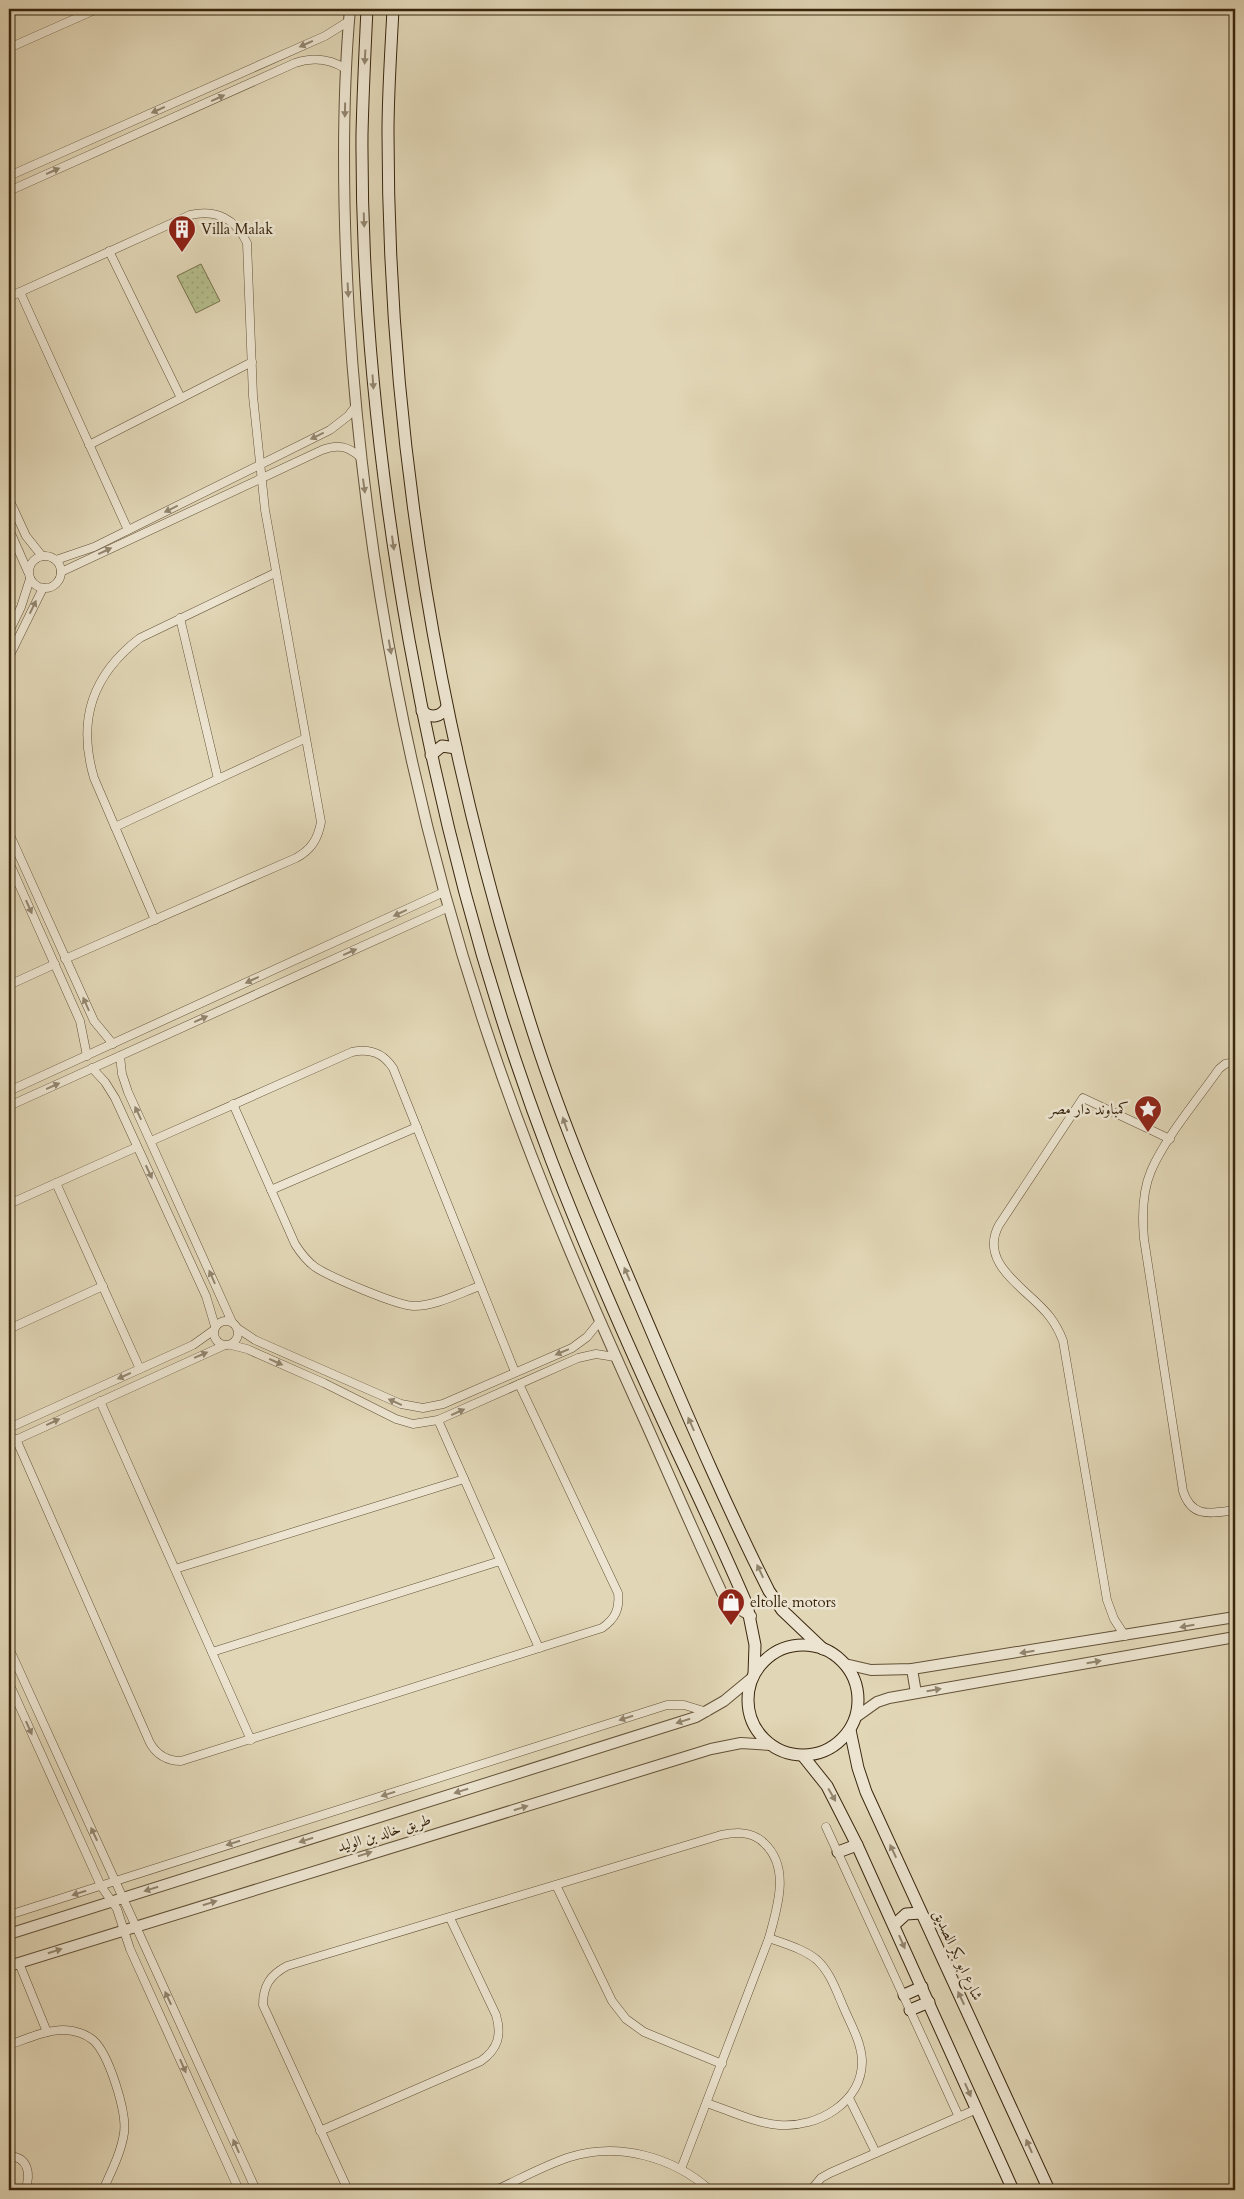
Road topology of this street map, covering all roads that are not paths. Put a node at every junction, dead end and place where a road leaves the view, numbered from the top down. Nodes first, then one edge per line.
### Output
1 (97, 9) edge
2 (350, 9) edge
3 (367, 9) edge
4 (393, 9) edge
5 (349, 21) junction
6 (9, 48) edge
7 (346, 69) junction
8 (11, 175) edge
9 (18, 187) junction
10 (9, 191) edge
11 (110, 251) junction
12 (20, 292) junction
13 (9, 297) edge
14 (252, 362) junction
15 (181, 398) junction
16 (355, 407) junction
17 (89, 445) junction
18 (360, 457) junction
19 (260, 464) junction
20 (261, 478) junction
21 (9, 499) edge
22 (9, 529) edge
23 (128, 530) junction
24 (42, 556) junction
25 (56, 560) junction
26 (61, 572) junction
27 (275, 573) junction
28 (29, 576) junction
29 (43, 588) junction
30 (180, 618) junction
31 (9, 632) edge
32 (9, 657) edge
33 (447, 707) junction
34 (422, 711) junction
35 (304, 739) junction
36 (456, 748) junction
37 (431, 755) junction
38 (218, 780) junction
39 (114, 827) junction
40 (9, 833) edge
41 (9, 862) edge
42 (444, 892) junction
43 (449, 908) junction
44 (155, 920) junction
45 (65, 959) junction
46 (55, 964) junction
47 (9, 984) edge
48 (113, 1044) junction
49 (87, 1056) junction
50 (120, 1056) junction
51 (1235, 1062) edge
52 (92, 1068) junction
53 (10, 1091) edge
54 (12, 1104) edge
55 (233, 1104) junction
56 (417, 1127) junction
57 (1170, 1139) junction
58 (151, 1141) junction
59 (137, 1147) junction
60 (56, 1183) junction
61 (272, 1190) junction
62 (9, 1204) edge
63 (103, 1286) junction
64 (480, 1286) junction
65 (600, 1321) junction
66 (235, 1325) junction
67 (215, 1328) junction
68 (9, 1329) edge
69 (228, 1345) junction
70 (615, 1357) junction
71 (140, 1369) junction
72 (515, 1372) junction
73 (519, 1384) junction
74 (100, 1401) junction
75 (438, 1420) junction
76 (9, 1426) edge
77 (12, 1441) edge
78 (464, 1479) junction
79 (1235, 1510) edge
80 (500, 1561) junction
81 (175, 1568) junction
82 (751, 1616) junction
83 (1235, 1618) edge
84 (1125, 1636) junction
85 (1235, 1637) edge
86 (9, 1648) edge
87 (539, 1648) junction
88 (823, 1649) junction
89 (212, 1652) junction
90 (845, 1664) junction
91 (912, 1669) junction
92 (754, 1675) junction
93 (9, 1683) edge
94 (916, 1693) junction
95 (707, 1712) junction
96 (856, 1717) junction
97 (850, 1730) junction
98 (251, 1740) junction
99 (770, 1745) junction
100 (803, 1756) junction
101 (826, 1826) dead end
102 (857, 1845) junction
103 (838, 1852) junction
104 (115, 1881) junction
105 (556, 1885) junction
106 (101, 1886) junction
107 (123, 1898) junction
108 (111, 1901) junction
109 (922, 1913) junction
110 (9, 1914) edge
111 (450, 1918) junction
112 (894, 1925) junction
113 (136, 1926) junction
114 (125, 1930) junction
115 (9, 1934) edge
116 (769, 1938) junction
117 (19, 1962) junction
118 (9, 1966) edge
119 (922, 1987) junction
120 (904, 1995) junction
121 (929, 2002) junction
122 (910, 2010) junction
123 (47, 2032) junction
124 (9, 2045) edge
125 (722, 2064) junction
126 (849, 2098) junction
127 (706, 2103) junction
128 (977, 2109) junction
129 (959, 2117) junction
130 (320, 2131) junction
131 (876, 2153) junction
132 (9, 2156) edge
133 (681, 2169) junction
134 (25, 2190) edge
135 (103, 2190) edge
136 (239, 2190) edge
137 (256, 2190) edge
138 (348, 2190) edge
139 (496, 2190) edge
140 (710, 2190) edge
141 (811, 2190) edge
142 (1013, 2190) edge
143 (1049, 2190) edge

1 - 6 street
2 - 5 street
3 -> 34 main road
4 - 33 main road
5 - 7 street
5 -> 8 street
9 -> 7 street
7 -> 16 street
8 - 9 street
9 - 10 street
11 - 12 street
11 - 14 street
11 - 15 street
12 - 13 street
12 - 17 street
14 - 15 street
14 - 19 street
15 - 17 street
16 - 18 street
16 -> 19 street
17 - 23 street
18 - 20 street
18 -> 42 street
19 - 20 street
19 -> 23 street
26 -> 20 street
20 - 27 street
21 - 24 street
22 - 28 street
23 - 25 street
24 - 25 street
24 - 28 street
25 - 26 street
26 - 29 street
27 - 30 street
27 - 35 street
28 - 29 street
28 - 31 street
32 -> 29 street
30 - 38 street
30 - 39 street
33 - 34 main road
33 - 36 main road
34 - 37 main road
35 - 38 street
35 - 44 street
36 - 37 main road
88 -> 36 main road
37 - 82 main road
38 - 39 street
39 - 44 street
40 - 45 street
41 -> 46 street
42 - 43 street
42 -> 48 street
50 -> 43 street
43 - 65 street
44 - 45 street
48 -> 45 street
46 - 47 street
46 - 49 street
48 - 49 street
49 - 53 street
50 - 52 street
58 -> 50 street
51 - 57 street
54 -> 52 street
52 - 59 street
53 - 54 street
55 - 56 street
55 - 58 street
55 - 61 street
56 - 61 street
56 - 64 street
57 - 79 street
57 - 84 street
66 -> 58 street
59 - 60 street
59 -> 67 street
60 - 62 street
60 - 63 street
61 - 64 street
63 - 68 street
63 - 71 street
64 - 72 street
65 - 70 street
65 -> 72 street
66 - 67 street
66 - 69 street
72 -> 66 street
67 - 69 street
67 - 71 street
74 -> 69 street
69 -> 75 street
70 - 73 street
70 - 82 street
71 -> 76 street
75 -> 73 street
73 - 87 street
77 -> 74 street
74 - 81 street
75 - 78 street
77 - 98 street
78 - 80 street
78 - 81 street
80 - 87 street
80 - 89 street
81 - 89 street
82 - 92 main road
83 -> 84 street
84 -> 91 street
94 -> 85 street
104 -> 86 street
87 - 98 street
88 - 90 main road
88 - 92 main road
89 - 98 street
90 - 91 street
90 - 96 main road
91 - 94 street
92 - 95 street, طريق خالد بن الوليد
92 - 99 main road
93 -> 106 street
94 - 96 street
95 -> 104 street
95 -> 107 street, طريق خالد بن الوليد
96 - 97 main road
97 - 100 main road
109 -> 97 main road, شارع ابو بكر الصديق
99 - 100 main road
113 -> 99 street, طريق خالد بن الوليد
100 -> 102 main road
101 - 103 street
102 - 103 main road
102 - 112 main road
103 - 120 street
104 - 106 street
104 - 107 street
105 - 111 street
105 - 116 street
105 - 125 street
106 - 108 street
106 -> 110 street
107 - 108 street, طريق خالد بن الوليد
107 - 113 street
108 - 114 street
108 - 115 street, طريق خالد بن الوليد
109 - 112 main road
143 -> 109 main road, شارع ابو بكر الصديق
111 - 130 street
111 - 130 street
112 -> 119 main road
113 - 114 street, طريق خالد بن الوليد
137 -> 113 street
117 -> 114 street, طريق خالد بن الوليد
114 -> 136 street
116 - 125 street
116 - 126 street
117 - 118 street, طريق خالد بن الوليد
117 - 123 street
119 - 120 main road
119 - 121 main road
120 - 122 street
121 - 122 main road
121 -> 128 main road
122 - 129 street
123 - 124 street
123 - 135 street
125 - 127 street
126 - 127 street
126 - 131 street
127 - 133 street
128 - 129 street
128 - 142 main road
129 - 131 street
130 - 138 street
131 - 141 street
132 - 134 street
133 - 139 street
133 - 140 street

